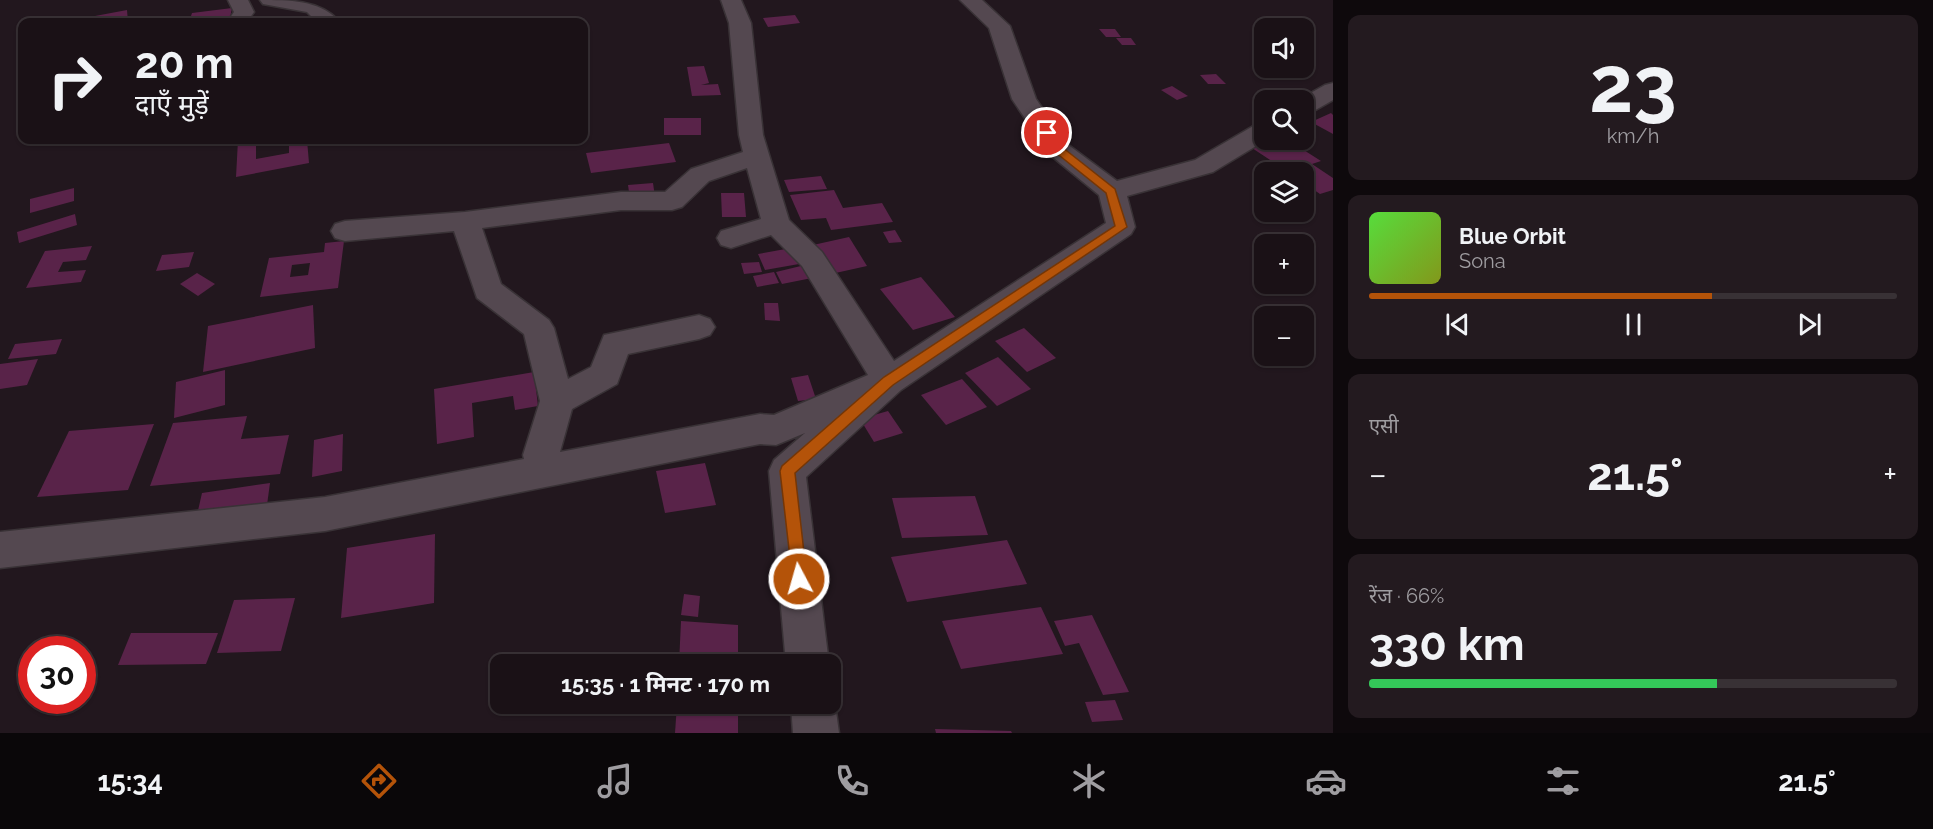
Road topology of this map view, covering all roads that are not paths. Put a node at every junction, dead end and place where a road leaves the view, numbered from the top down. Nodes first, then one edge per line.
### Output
1 (238, 0) edge
2 (270, 0) edge
3 (731, 0) edge
4 (970, 0) edge
5 (240, 18) edge
6 (325, 18) edge
7 (1333, 90) edge
8 (1314, 101) edge
9 (1254, 136) edge
10 (758, 156) junction
11 (1112, 191) junction
12 (465, 221) junction
13 (776, 224) junction
14 (345, 231) dead end
15 (731, 238) dead end
16 (699, 327) dead end
17 (889, 381) junction
18 (556, 401) junction
19 (546, 471) junction
20 (0, 550) edge
21 (807, 654) edge
22 (814, 714) edge
23 (816, 733) edge

1 - 5 street
2 - 6 street
3 - 10 street
4 - 11 street
7 - 8 street
9 - 11 street
10 - 12 street
10 - 13 street
11 - 17 street
12 - 14 street
12 - 18 street
13 - 15 street
13 - 17 street
16 - 18 street
17 - 19 street
17 - 21 street
18 - 19 street
19 - 20 street
22 - 23 street

